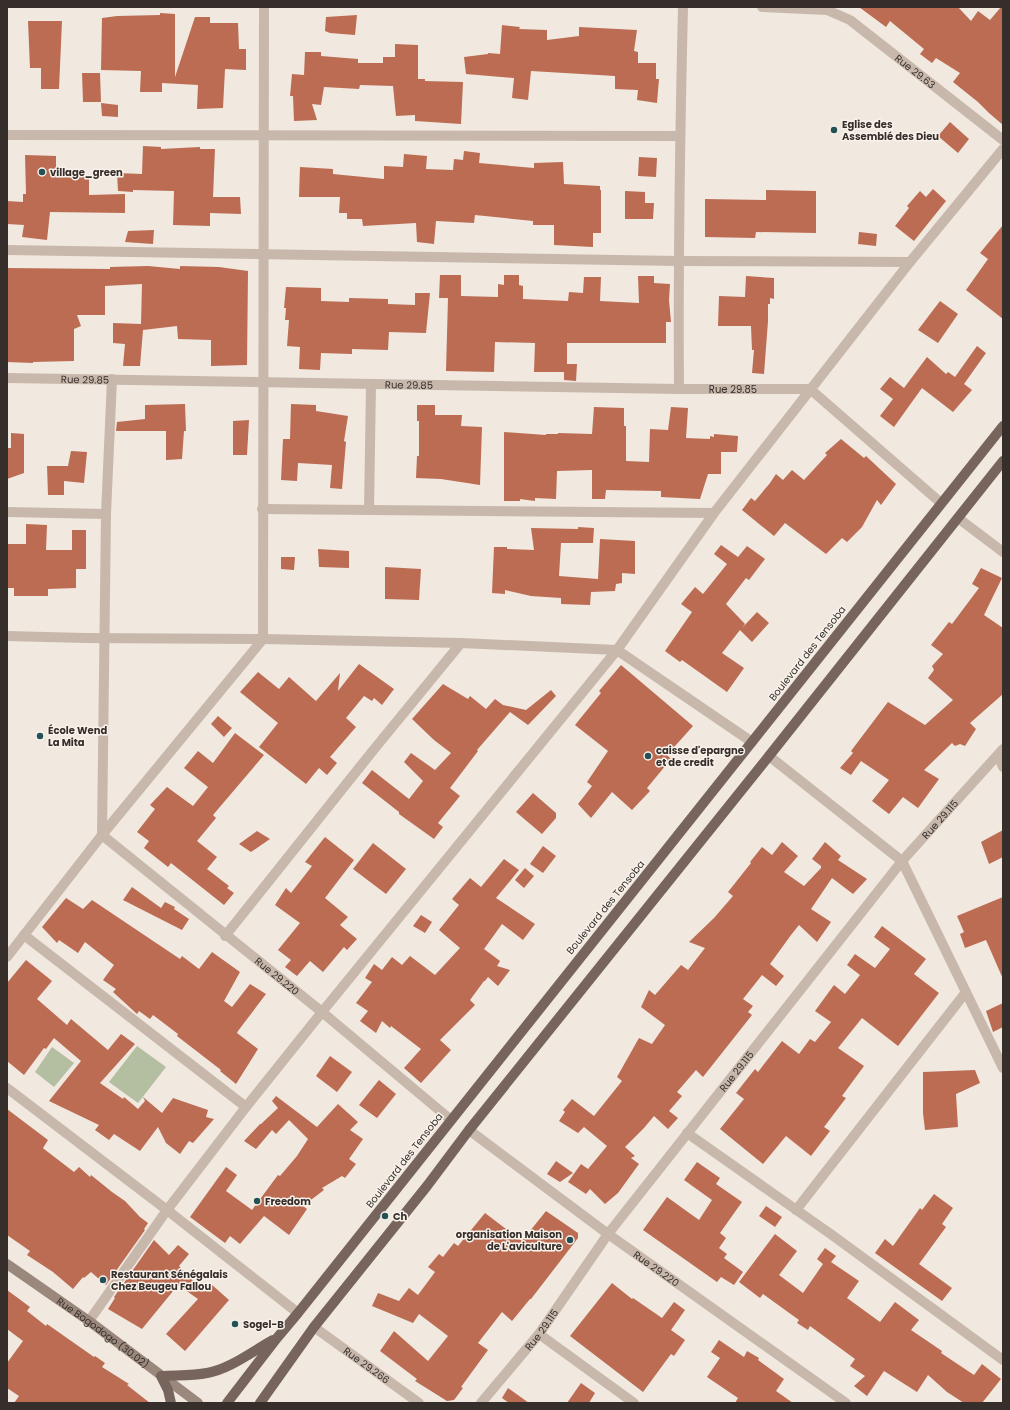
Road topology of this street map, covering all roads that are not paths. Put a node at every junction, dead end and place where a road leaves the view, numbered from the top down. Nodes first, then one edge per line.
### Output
1 (264, 7) edge
2 (683, 7) edge
3 (762, 7) edge
4 (827, 9) edge
5 (7, 135) edge
6 (264, 136) junction
7 (680, 136) junction
8 (1003, 140) edge
9 (1003, 150) edge
10 (7, 250) edge
11 (264, 254) junction
12 (678, 261) junction
13 (910, 262) junction
14 (7, 378) edge
15 (112, 379) junction
16 (263, 382) junction
17 (371, 384) junction
18 (680, 389) junction
19 (810, 389) junction
20 (1003, 426) edge
21 (1003, 461) edge
22 (941, 503) junction
23 (262, 509) junction
24 (370, 510) junction
25 (7, 512) edge
26 (714, 513) junction
27 (106, 514) junction
28 (958, 518) junction
29 (1003, 552) edge
30 (7, 636) edge
31 (104, 637) junction
32 (263, 639) junction
33 (461, 643) junction
34 (617, 650) junction
35 (752, 742) junction
36 (1000, 753) edge
37 (770, 756) junction
38 (1003, 767) edge
39 (102, 835) junction
40 (902, 861) junction
41 (24, 935) junction
42 (225, 936) junction
43 (7, 957) edge
44 (966, 992) junction
45 (322, 1012) junction
46 (1003, 1068) edge
47 (7, 1088) edge
48 (246, 1107) junction
49 (451, 1120) junction
50 (469, 1130) junction
51 (688, 1133) junction
52 (167, 1210) junction
53 (796, 1210) junction
54 (608, 1234) junction
55 (7, 1264) edge
56 (298, 1313) junction
57 (89, 1321) junction
58 (314, 1327) junction
59 (539, 1334) junction
60 (276, 1338) junction
61 (1003, 1360) edge
62 (161, 1376) junction
63 (171, 1403) edge
64 (198, 1403) edge
65 (227, 1403) edge
66 (260, 1403) edge
67 (419, 1403) edge
68 (481, 1403) edge
69 (634, 1403) edge
70 (846, 1403) edge

1 - 6 street
2 - 7 street
3 - 4 street
4 - 8 street, Rue 29.63
5 - 6 street
6 - 7 street
6 - 11 street
7 - 12 street
9 - 13 street
10 - 11 street
11 - 12 street
11 - 16 street
12 - 13 street
12 - 18 street
13 - 19 street
14 - 15 street, Rue 29.85
15 - 16 street, Rue 29.85
15 - 27 street
16 - 17 street, Rue 29.85
16 - 23 street
17 - 18 street, Rue 29.85
17 - 24 street
18 - 19 street, Rue 29.85
19 - 22 street
19 - 26 street
20 - 22 main road, Boulevard des Tensoba
21 - 28 main road
22 - 35 main road, Boulevard des Tensoba
23 - 24 street
23 - 32 street
24 - 26 street
25 - 27 street
26 - 34 street
27 - 31 street
28 - 29 street
28 - 37 main road
30 - 31 street
31 - 32 street
31 - 39 street
32 - 33 street
32 - 39 street
33 - 34 street
33 - 42 street
34 - 35 street
34 - 45 street
35 - 49 main road, Boulevard des Tensoba
36 - 38 street
36 - 40 street, Rue 29.115
37 - 40 street
37 - 50 main road
39 - 41 street
39 - 42 street, Rue 29.220
40 - 44 street
40 - 51 street, Rue 29.115
41 - 43 street
41 - 48 street
42 - 45 street, Rue 29.220
44 - 46 street
44 - 53 street
45 - 48 street
45 - 49 street, Rue 29.220
47 - 52 street
48 - 52 street
49 - 56 main road, Boulevard des Tensoba
50 - 54 street, Rue 29.220
50 - 58 main road
51 - 53 street
51 - 54 street, Rue 29.115
52 - 56 street
52 - 57 street
53 - 61 street
54 - 59 street, Rue 29.115
54 - 70 street, Rue 29.220
55 - 57 street, Rue Bogodogo (30.02)
56 - 60 main road, Boulevard des Tensoba
57 - 62 street, Rue Bogodogo (30.02)
58 - 66 main road
58 - 67 street, Rue 29.266
59 - 68 street, Rue 29.115
59 - 69 street
60 - 62 main road
60 - 65 main road, Boulevard des Tensoba
62 - 63 main road
62 - 64 street, Rue Bogodogo (30.02)

